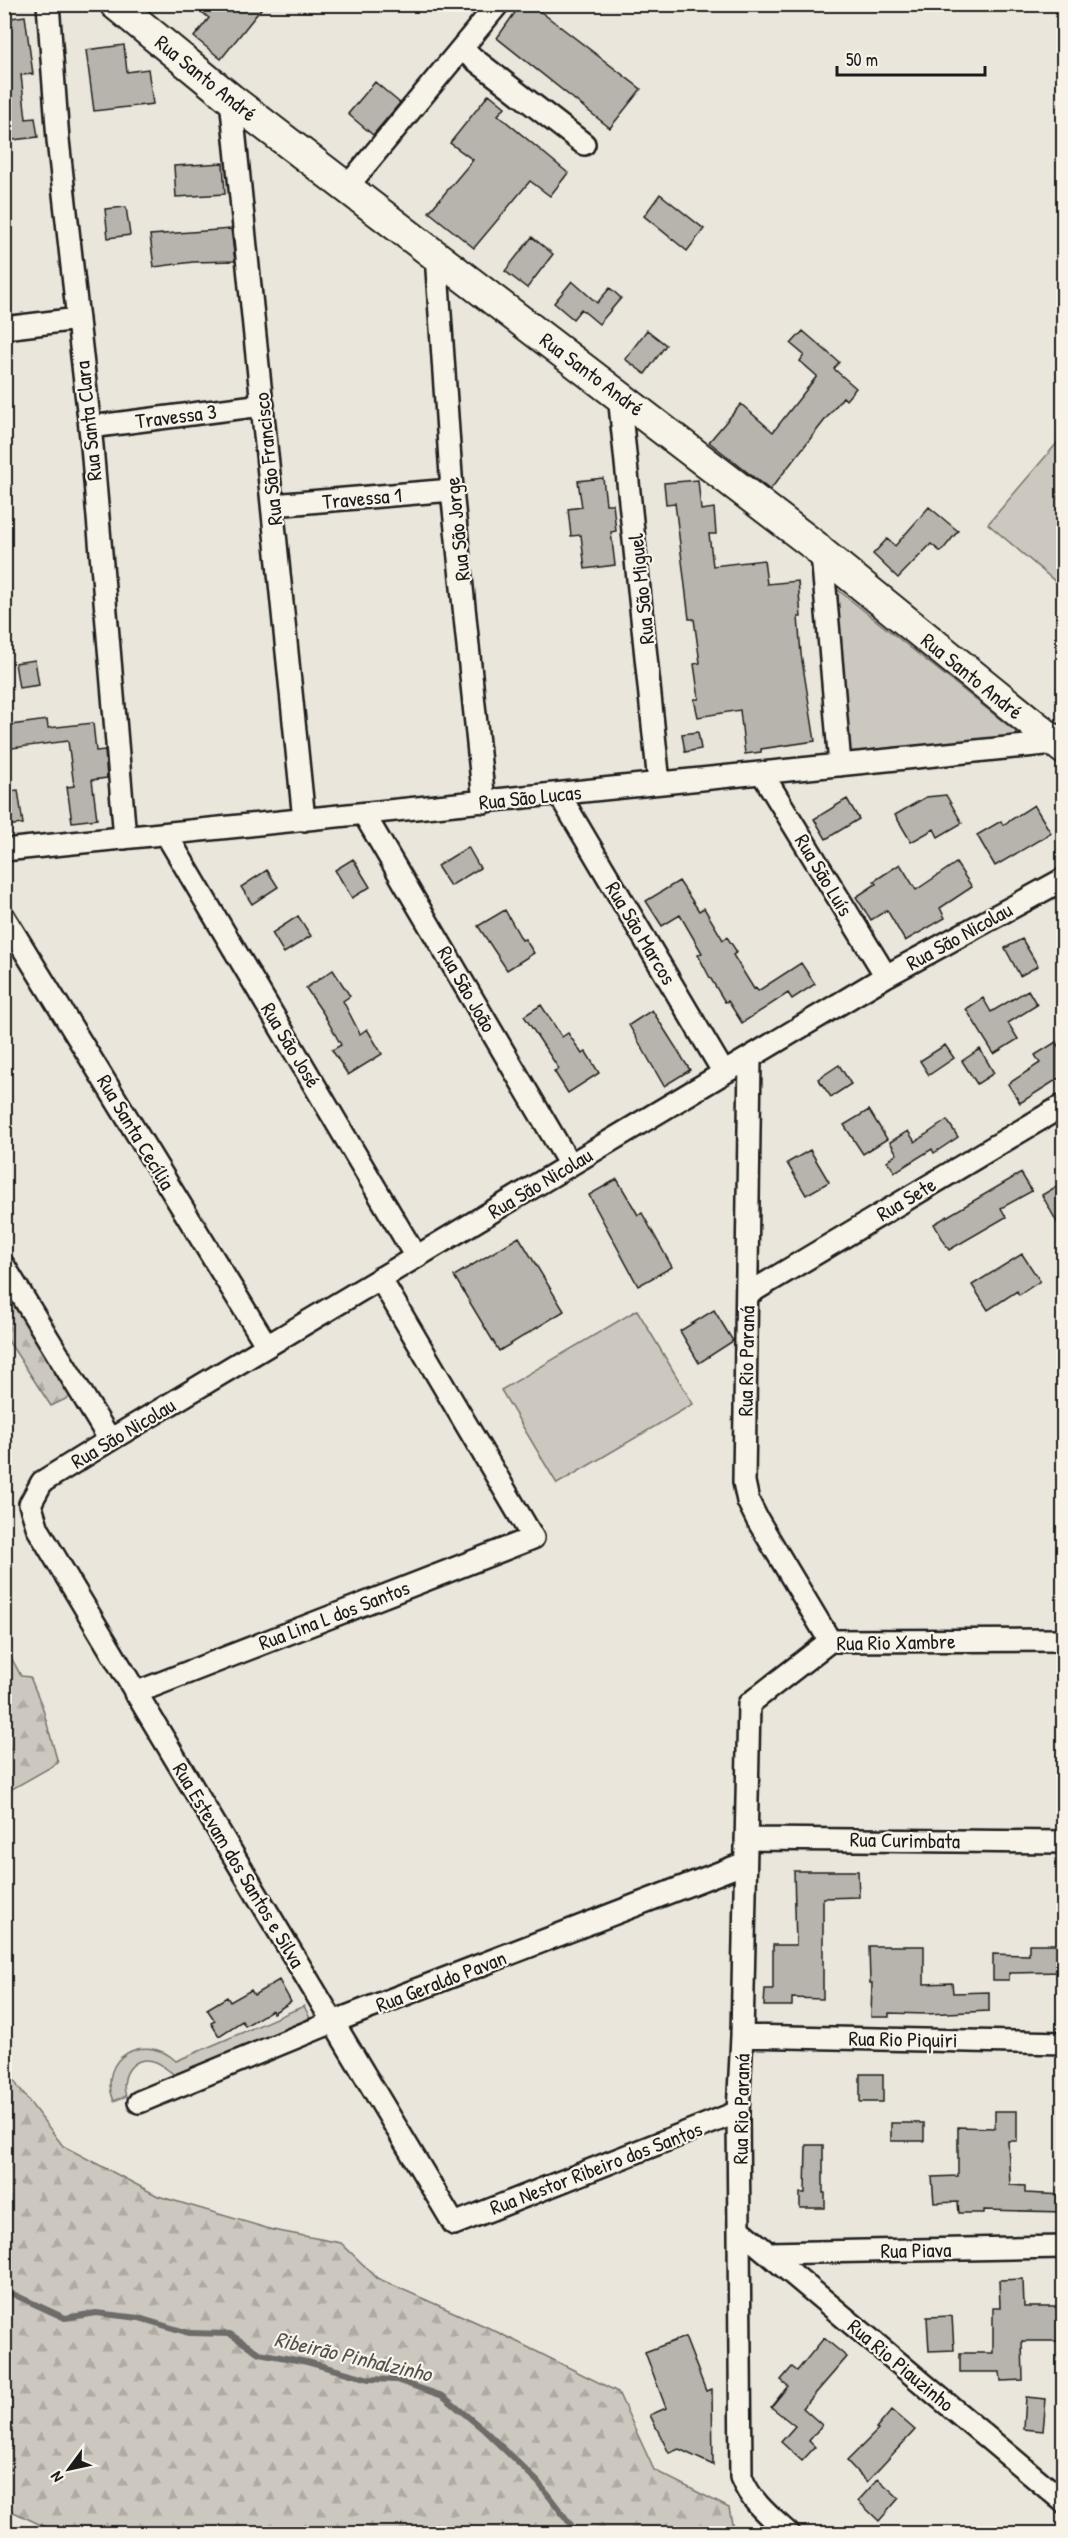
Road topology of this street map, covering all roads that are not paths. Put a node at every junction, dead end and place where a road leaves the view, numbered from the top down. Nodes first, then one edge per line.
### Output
1 (48, 4) edge
2 (115, 4) edge
3 (498, 4) edge
4 (461, 49) junction
5 (231, 99) junction
6 (584, 144) dead end
7 (347, 187) junction
8 (436, 255) junction
9 (78, 319) junction
10 (4, 328) edge
11 (619, 394) junction
12 (263, 405) junction
13 (90, 427) junction
14 (452, 490) junction
15 (273, 505) junction
16 (822, 553) junction
17 (1059, 746) edge
18 (840, 765) junction
19 (762, 773) junction
20 (659, 783) junction
21 (559, 794) junction
22 (484, 801) junction
23 (364, 814) junction
24 (304, 820) junction
25 (166, 834) junction
26 (125, 838) junction
27 (4, 850) edge
28 (1064, 879) edge
29 (4, 917) edge
30 (886, 976) junction
31 (750, 1058) junction
32 (724, 1073) junction
33 (1064, 1105) edge
34 (570, 1165) junction
35 (416, 1257) junction
36 (4, 1266) edge
37 (380, 1278) junction
38 (748, 1294) junction
39 (267, 1346) junction
40 (110, 1440) junction
41 (30, 1504) joint
42 (1064, 1640) edge
43 (830, 1641) junction
44 (135, 1693) junction
45 (749, 1704) joint
46 (746, 1839) junction
47 (1064, 1842) edge
48 (745, 1863) junction
49 (333, 2022) junction
50 (742, 2036) junction
51 (1064, 2043) edge
52 (139, 2102) dead end
53 (738, 2112) junction
54 (454, 2224) joint
55 (739, 2229) junction
56 (1064, 2247) edge
57 (768, 2253) junction
58 (1064, 2502) edge
59 (789, 2534) edge

1 - 9 street, Rua Santa Clara
2 - 5 street, Rua Santo André
3 - 4 street
4 - 6 street
4 - 7 street
5 - 7 street, Rua Santo André
5 - 12 street, Rua São Francisco
7 - 8 street, Rua Santo André
8 - 11 street, Rua Santo André
8 - 14 street, Rua São Jorge
9 - 10 street
9 - 13 street, Rua Santa Clara
11 - 16 street, Rua Santo André
11 - 20 street, Rua São Miguel
12 - 13 street, Travessa 3
12 - 15 street, Rua São Francisco
13 - 26 street, Rua Santa Clara
14 - 15 street, Travessa 1
14 - 22 street, Rua São Jorge
15 - 24 street, Rua São Francisco
16 - 17 street, Rua Santo André
16 - 18 street
17 - 18 street, Rua São Lucas
18 - 19 street, Rua São Lucas
19 - 20 street, Rua São Lucas
19 - 30 street, Rua São Luís
20 - 21 street, Rua São Lucas
21 - 22 street, Rua São Lucas
21 - 32 street, Rua São Marcos
22 - 23 street, Rua São Lucas
23 - 24 street, Rua São Lucas
23 - 34 street, Rua São João
24 - 25 street, Rua São Lucas
25 - 26 street, Rua São Lucas
25 - 35 street, Rua São José
26 - 27 street, Rua São Lucas
28 - 30 street, Rua São Nicolau
29 - 39 street, Rua Santa Cecília
30 - 31 street, Rua São Nicolau
31 - 32 street, Rua São Nicolau
31 - 38 street, Rua Rio Paraná
32 - 34 street, Rua São Nicolau
33 - 38 street, Rua Sete
34 - 35 street, Rua São Nicolau
35 - 37 street, Rua São Nicolau
36 - 40 street
37 - 39 street, Rua São Nicolau
37 - 44 street, Rua Lina L dos Santos
38 - 43 street, Rua Rio Paraná
39 - 40 street, Rua São Nicolau
40 - 41 street, Rua São Nicolau
41 - 44 street, Rua Estevam dos Santos e Silva
42 - 43 street, Rua Rio Xambre
43 - 45 street, Rua Rio Xambre
44 - 49 street, Rua Estevam dos Santos e Silva
45 - 46 street, Rua Rio Paraná
46 - 47 street, Rua Curimbata
46 - 48 street, Rua Rio Paraná
48 - 49 street, Rua Geraldo Pavan
48 - 50 street, Rua Rio Paraná
49 - 52 street, Rua Geraldo Pavan
49 - 54 street, Rua Estevam dos Santos e Silva
50 - 51 street, Rua Rio Piquiri
50 - 53 street, Rua Rio Paraná
53 - 54 street, Rua Nestor Ribeiro dos Santos
53 - 55 street, Rua Rio Paraná
55 - 57 street, Rua Rio Piauzinho
55 - 59 street, Rua Rio Paraná
56 - 57 street, Rua Piava
57 - 58 street, Rua Rio Piauzinho

